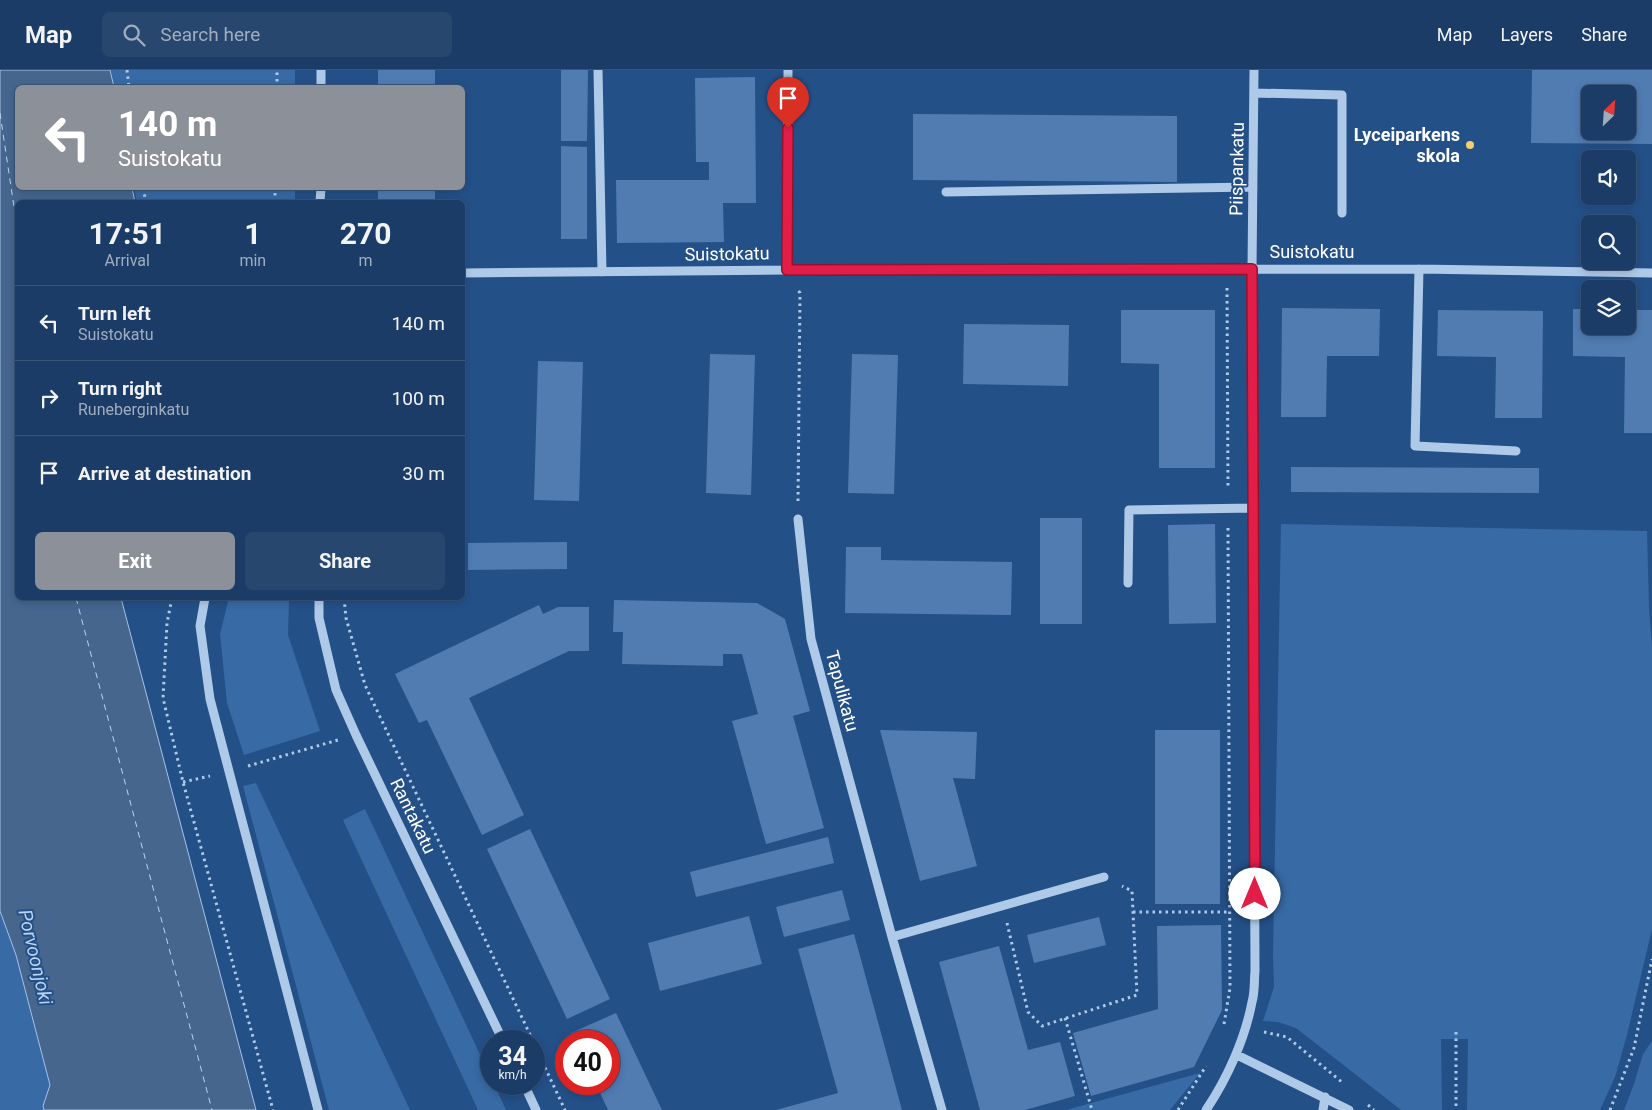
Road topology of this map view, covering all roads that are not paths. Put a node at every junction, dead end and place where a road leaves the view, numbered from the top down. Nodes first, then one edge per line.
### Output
1 (321, 70) edge
2 (598, 70) edge
3 (788, 70) edge
4 (1254, 70) edge
5 (321, 85) edge
6 (1254, 93) junction
7 (1253, 187) junction
8 (946, 192) dead end
9 (1342, 213) dead end
10 (1420, 268) junction
11 (1252, 269) junction
12 (787, 270) junction
13 (602, 272) junction
14 (465, 273) edge
15 (1652, 273) edge
16 (1516, 451) dead end
17 (1253, 508) junction
18 (798, 519) road end
19 (1128, 583) dead end
20 (205, 600) edge
21 (319, 600) edge
22 (1104, 877) road end
23 (892, 937) junction
24 (498, 1030) edge
25 (1237, 1055) junction
26 (529, 1095) edge
27 (1324, 1097) junction
28 (318, 1110) edge
29 (536, 1110) edge
30 (942, 1110) edge
31 (1206, 1110) edge
32 (1323, 1110) edge
33 (1349, 1110) edge

1 - 5 street
2 - 13 street
3 - 12 street
4 - 6 street, Piispankatu
6 - 7 street, Piispankatu
6 - 9 street
7 - 8 street
7 - 11 street, Piispankatu
10 - 11 street, Suistokatu
10 - 15 street, Suistokatu
10 - 16 street
11 - 12 street, Suistokatu
11 - 17 street, Piispankatu
12 - 13 street, Suistokatu
13 - 14 street, Suistokatu
17 - 19 street
17 - 25 street, Piispankatu
18 - 23 street, Tapulikatu
20 - 28 street
21 - 24 street, Rantakatu
22 - 23 street
23 - 30 street, Tapulikatu
25 - 27 street
25 - 31 street, Piispankatu
26 - 29 street
27 - 32 street
27 - 33 street

